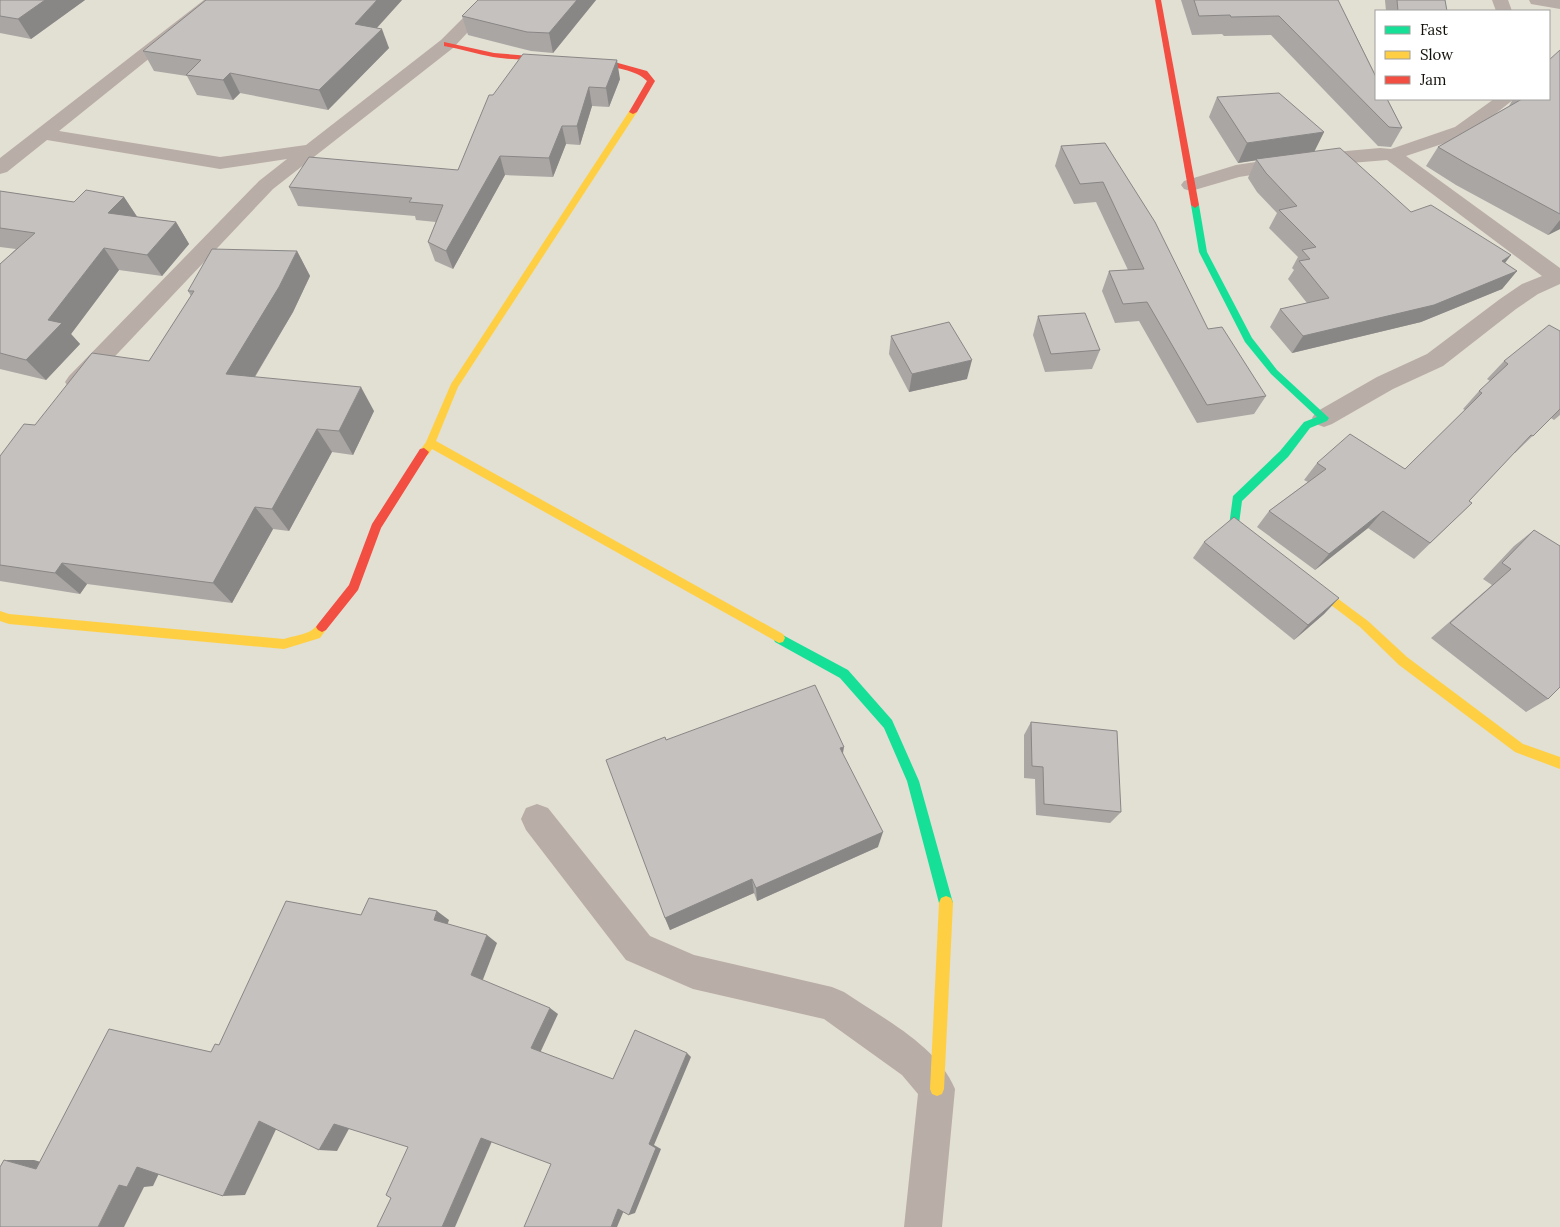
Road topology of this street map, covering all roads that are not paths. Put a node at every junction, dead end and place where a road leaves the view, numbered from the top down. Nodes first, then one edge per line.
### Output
1 (214, 0) edge
2 (490, 0) edge
3 (1158, 0) edge
4 (1537, 0) edge
5 (1560, 4) edge
6 (447, 44) junction
7 (1504, 100) edge
8 (45, 134) junction
9 (311, 150) junction
10 (1392, 155) junction
11 (239, 160) junction
12 (0, 168) edge
13 (266, 184) junction
14 (1191, 185) junction
15 (1559, 276) edge
16 (64, 395) edge
17 (1324, 418) junction
18 (430, 443) junction
19 (1267, 550) edge
20 (1296, 572) edge
21 (0, 616) edge
22 (1560, 763) edge
23 (537, 819) dead end
24 (937, 1089) junction
25 (923, 1227) edge

1 - 8 street
2 - 6 street
3 - 14 street
4 - 5 street
6 - 9 street
6 - 18 street
7 - 10 street
8 - 11 street
8 - 12 street
9 - 11 street
9 - 13 street
10 - 14 street
10 - 15 street
11 - 13 street
13 - 16 street
14 - 17 street
15 - 17 street
17 - 19 street
18 - 21 street
18 - 24 street
20 - 22 street
23 - 24 street
24 - 25 street

